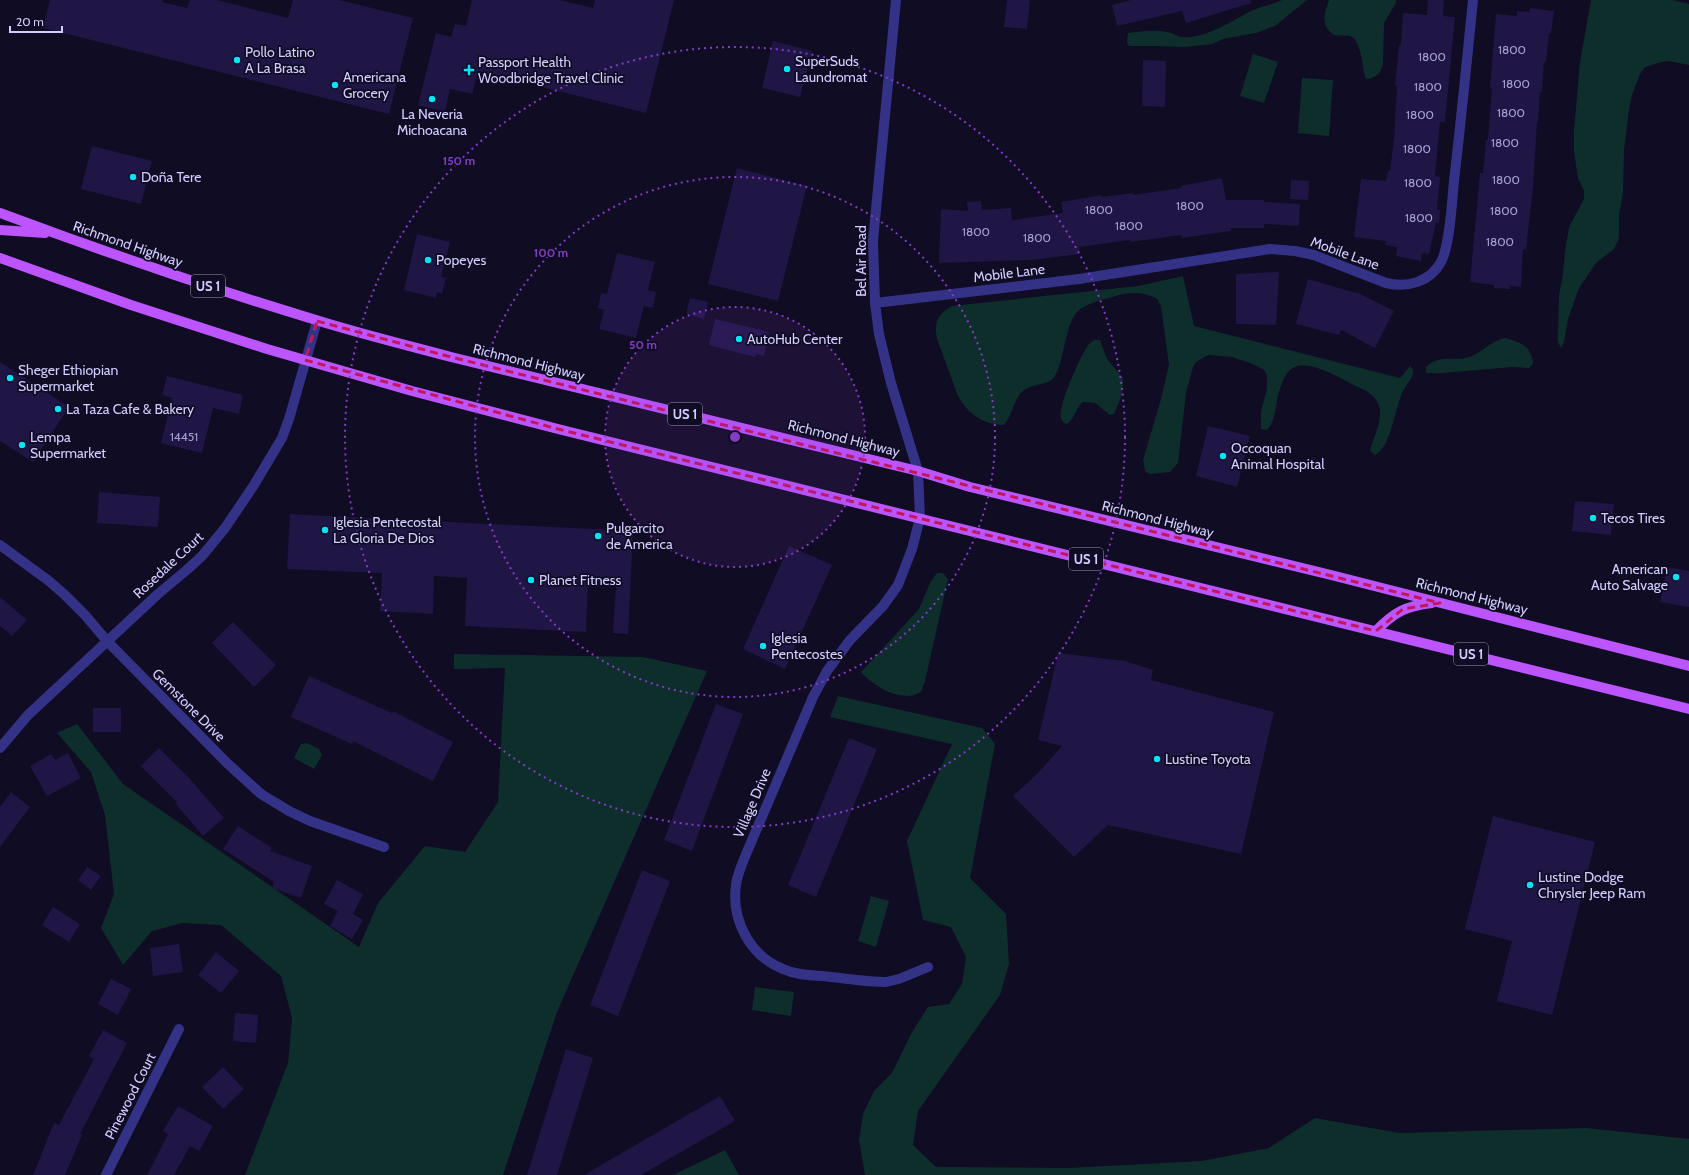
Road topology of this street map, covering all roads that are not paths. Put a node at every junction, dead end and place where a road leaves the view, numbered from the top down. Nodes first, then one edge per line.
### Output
1 (896, 0) edge
2 (1473, 0) edge
3 (0, 213) edge
4 (0, 230) edge
5 (57, 234) junction
6 (0, 258) edge
7 (875, 303) junction
8 (317, 321) junction
9 (305, 360) junction
10 (918, 471) junction
11 (920, 518) junction
12 (0, 544) edge
13 (1440, 603) junction
14 (1376, 631) junction
15 (107, 641) junction
16 (1689, 666) edge
17 (1689, 709) edge
18 (0, 748) edge
19 (384, 847) dead end
20 (928, 967) dead end
21 (179, 1029) dead end
22 (106, 1175) edge

1 - 7 street, Bel Air Road
2 - 7 street, Mobile Lane
3 - 5 main road, Richmond Highway / US 1
4 - 5 main road
5 - 8 main road, Richmond Highway / US 1
6 - 9 main road, US 1
7 - 10 street, Bel Air Road
8 - 9 street, Rosedale Court
8 - 10 main road, Richmond Highway / US 1
9 - 11 main road, US 1
9 - 15 street, Rosedale Court
10 - 11 street, Bel Air Road
10 - 13 main road, Richmond Highway / US 1
11 - 14 main road, US 1
11 - 20 street, Village Drive
12 - 15 street, Gemstone Drive
13 - 14 main road
13 - 16 main road, Richmond Highway / US 1
14 - 17 main road, US 1
15 - 18 street, Rosedale Court
15 - 19 street, Gemstone Drive
21 - 22 street, Pinewood Court

